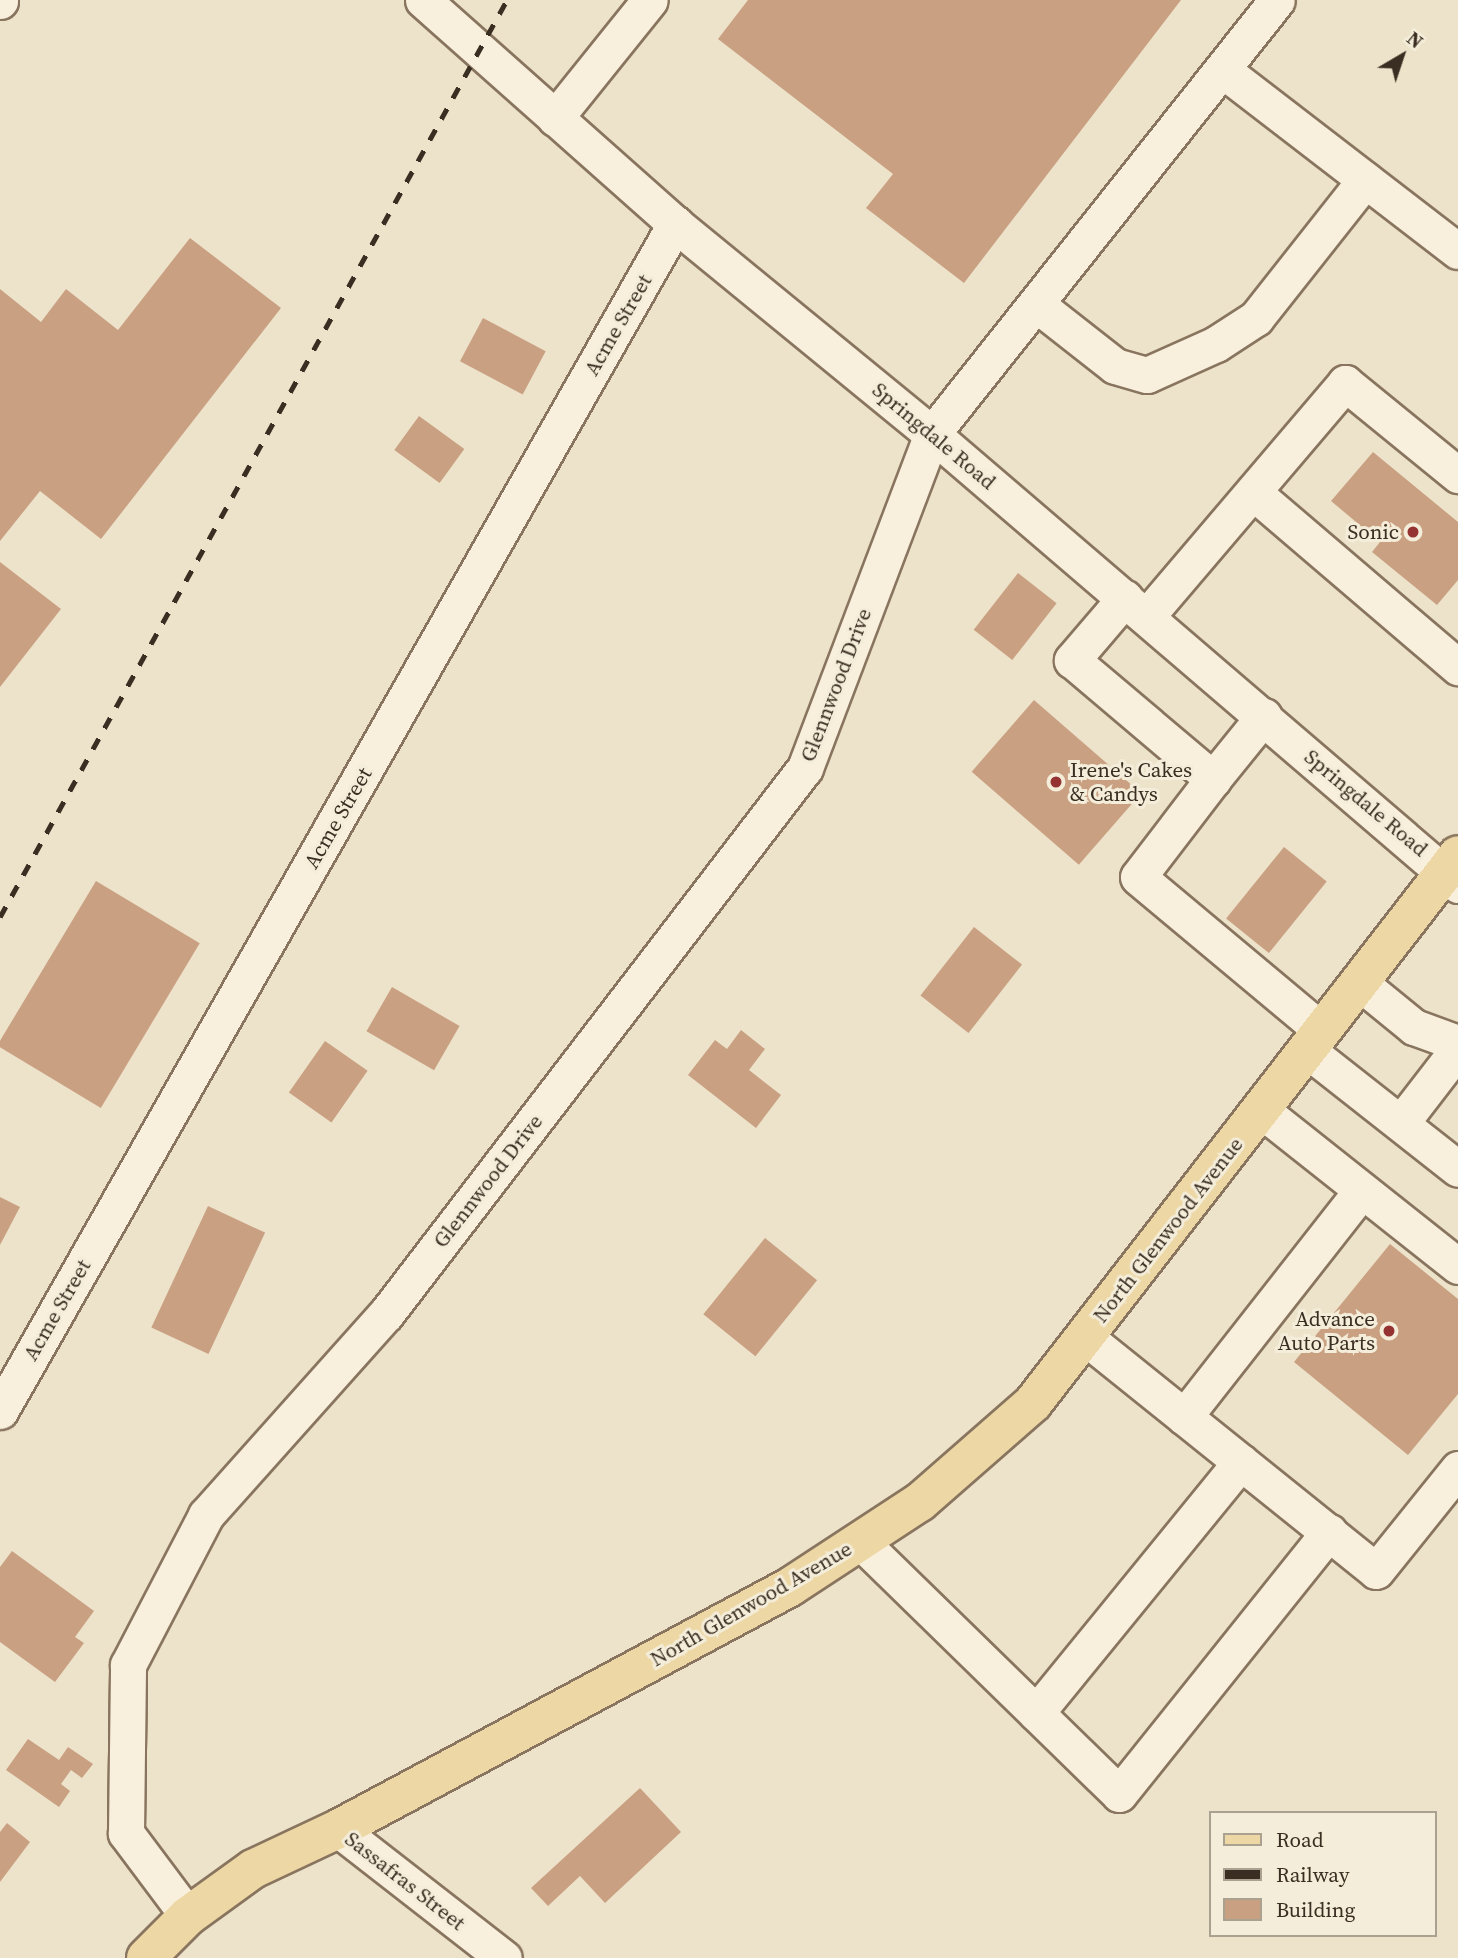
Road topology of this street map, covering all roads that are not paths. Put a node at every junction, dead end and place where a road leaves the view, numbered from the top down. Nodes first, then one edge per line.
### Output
1 (423, 0) edge
2 (650, 0) edge
3 (1277, 0) edge
4 (1224, 71) junction
5 (555, 118) junction
6 (1364, 180) junction
7 (675, 224) junction
8 (1458, 251) edge
9 (1036, 304) junction
10 (932, 434) junction
11 (1458, 475) edge
12 (1253, 492) junction
13 (1136, 607) junction
14 (1452, 649) edge
15 (1264, 716) junction
16 (1213, 779) junction
17 (1454, 870) edge
18 (1360, 983) junction
19 (1315, 1040) junction
20 (1458, 1043) edge
21 (1458, 1049) edge
22 (1261, 1110) junction
23 (1401, 1123) junction
24 (1458, 1168) edge
25 (1362, 1189) junction
26 (1458, 1266) edge
27 (1085, 1337) junction
28 (0, 1411) edge
29 (1184, 1417) junction
30 (1241, 1462) junction
31 (1458, 1469) edge
32 (1329, 1532) junction
33 (860, 1541) junction
34 (1036, 1713) junction
35 (338, 1829) junction
36 (188, 1916) junction
37 (146, 1958) edge
38 (504, 1958) edge

1 - 5 street, Springdale Road
2 - 5 street
3 - 4 street, Glennwood Drive
4 - 6 street
4 - 9 street, Glennwood Drive
5 - 7 street, Springdale Road
6 - 8 street
6 - 9 street
7 - 10 street, Springdale Road
7 - 28 street, Acme Street
9 - 10 street, Glennwood Drive
10 - 13 street, Springdale Road
10 - 36 street, Glennwood Drive
11 - 12 street
12 - 13 street
12 - 14 street
13 - 15 street, Springdale Road
13 - 16 street
15 - 16 street
15 - 17 street, Springdale Road
16 - 19 street
17 - 18 main road, North Glenwood Avenue
18 - 19 main road, North Glenwood Avenue
18 - 20 street
19 - 22 main road, North Glenwood Avenue
19 - 23 street
21 - 23 street
22 - 25 street
22 - 27 main road, North Glenwood Avenue
23 - 24 street
25 - 26 street
25 - 29 street
27 - 29 street
27 - 33 main road, North Glenwood Avenue
29 - 30 street
30 - 32 street
30 - 34 street
31 - 32 street
32 - 34 street
33 - 34 street
33 - 35 main road, North Glenwood Avenue
35 - 36 main road, North Glenwood Avenue
35 - 38 street, Sassafras Street
36 - 37 main road, North Glenwood Avenue

